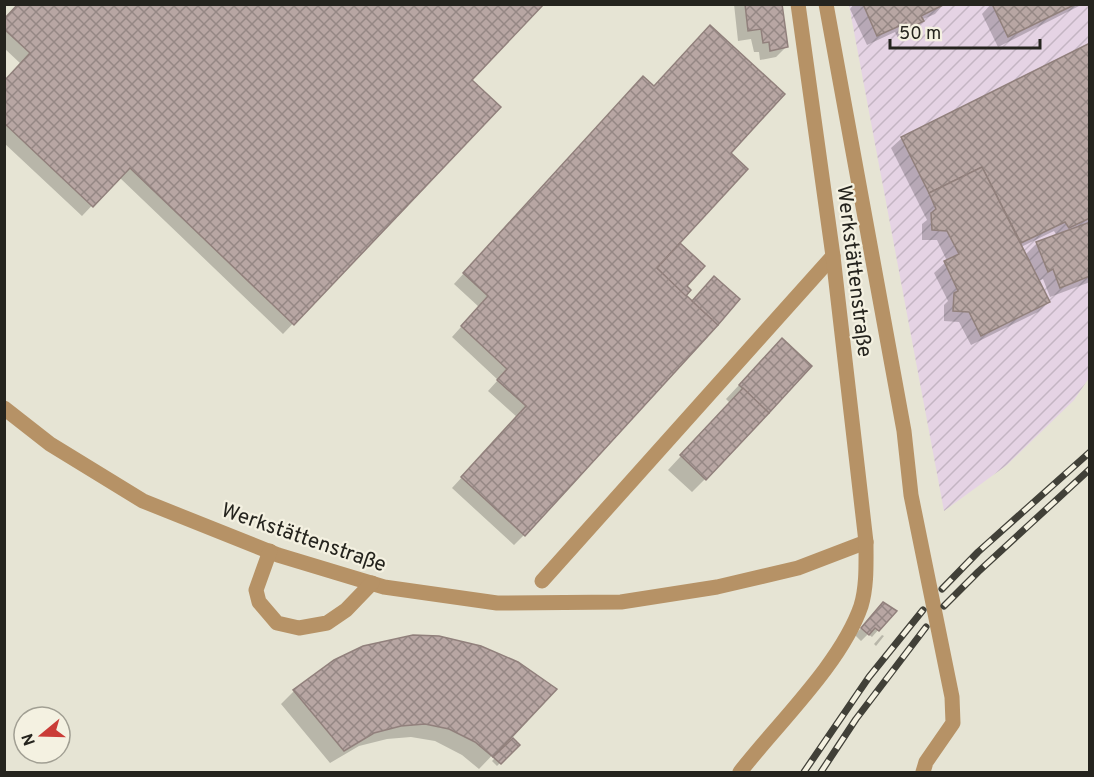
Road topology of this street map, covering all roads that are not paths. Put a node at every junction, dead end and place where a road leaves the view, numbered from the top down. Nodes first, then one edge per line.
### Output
1 (798, 4) edge
2 (827, 9) edge
3 (832, 256) junction
4 (4, 408) edge
5 (866, 542) junction
6 (270, 551) junction
7 (542, 581) dead end
8 (372, 583) junction
9 (740, 772) edge
10 (923, 772) edge

1 - 3 street, Werkstättenstraße
2 - 10 street
3 - 5 street, Werkstättenstraße
3 - 7 street
4 - 6 street, Werkstättenstraße
5 - 8 street, Werkstättenstraße
5 - 9 street, Werkstättenstraße
6 - 8 street, Werkstättenstraße
6 - 8 street

